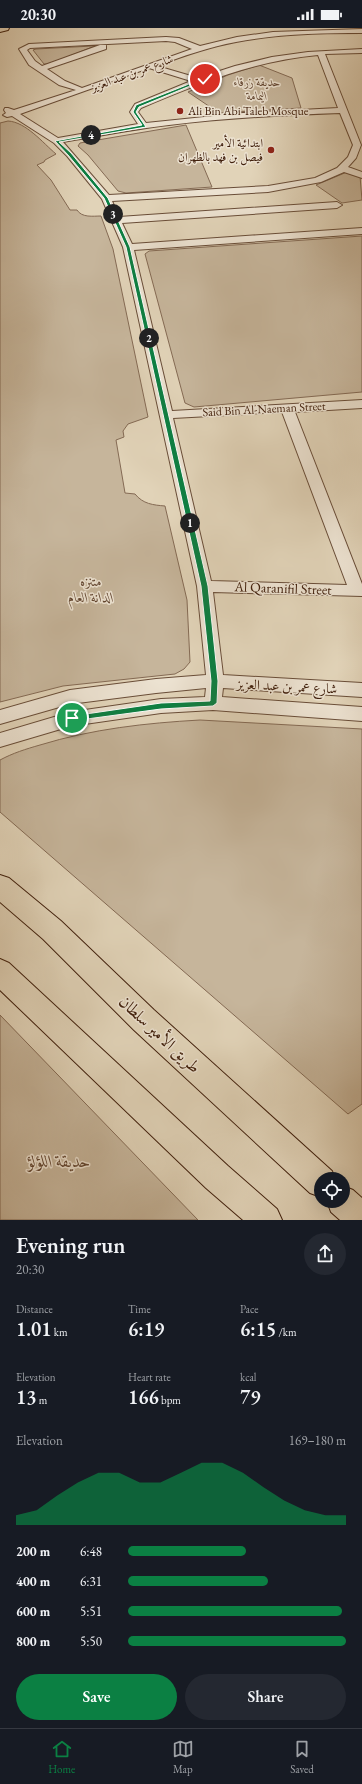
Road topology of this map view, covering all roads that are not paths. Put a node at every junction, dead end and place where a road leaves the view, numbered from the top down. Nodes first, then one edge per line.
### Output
1 (6, 28) edge
2 (311, 28) edge
3 (0, 29) edge
4 (362, 30) edge
5 (120, 41) junction
6 (196, 47) junction
7 (362, 51) edge
8 (321, 52) junction
9 (150, 66) junction
10 (41, 69) junction
11 (200, 81) junction
12 (78, 88) junction
13 (343, 110) junction
14 (5, 113) edge
15 (144, 126) junction
16 (57, 141) junction
17 (342, 168) junction
18 (362, 174) edge
19 (106, 198) junction
20 (337, 205) dead end
21 (116, 220) junction
22 (362, 231) edge
23 (128, 247) junction
24 (362, 404) edge
25 (287, 408) junction
26 (166, 415) junction
27 (205, 586) junction
28 (360, 591) edge
29 (215, 681) junction
30 (362, 690) edge
31 (213, 703) junction
32 (362, 714) edge
33 (0, 717) edge
34 (46, 726) junction
35 (0, 740) edge
36 (0, 748) edge
37 (0, 886) edge
38 (0, 972) edge
39 (314, 1176) edge
40 (350, 1208) edge
41 (362, 1219) edge
42 (266, 1220) edge

1 - 3 main road
2 - 6 street
4 - 6 street, شارع عمر بن عبد العزيز
5 - 6 street
5 - 10 street
5 - 10 street
6 - 9 street, شارع عمر بن عبد العزيز
6 - 12 street
7 - 8 street
8 - 11 street
8 - 13 street
9 - 11 street
9 - 14 street, شارع عمر بن عبد العزيز
10 - 12 street
11 - 15 street
12 - 14 street
13 - 15 street
13 - 17 street
14 - 16 street
15 - 16 street
16 - 19 street
17 - 18 street
17 - 19 street
19 - 21 street
20 - 21 street
21 - 23 street
22 - 23 street
23 - 26 street
24 - 25 street, Said Bin Al-Naeman Street
25 - 26 street, Said Bin Al-Naeman Street
25 - 28 street
26 - 27 street
27 - 28 street, Al Qaranifil Street
27 - 29 street
29 - 30 street, شارع عمر بن عبد العزيز
29 - 31 street
29 - 33 street, شارع عمر بن عبد العزيز
31 - 32 street
31 - 34 street
34 - 35 street
34 - 36 street
37 - 39 main road, طريق الأمير سلطان
38 - 42 main road
40 - 41 main road

